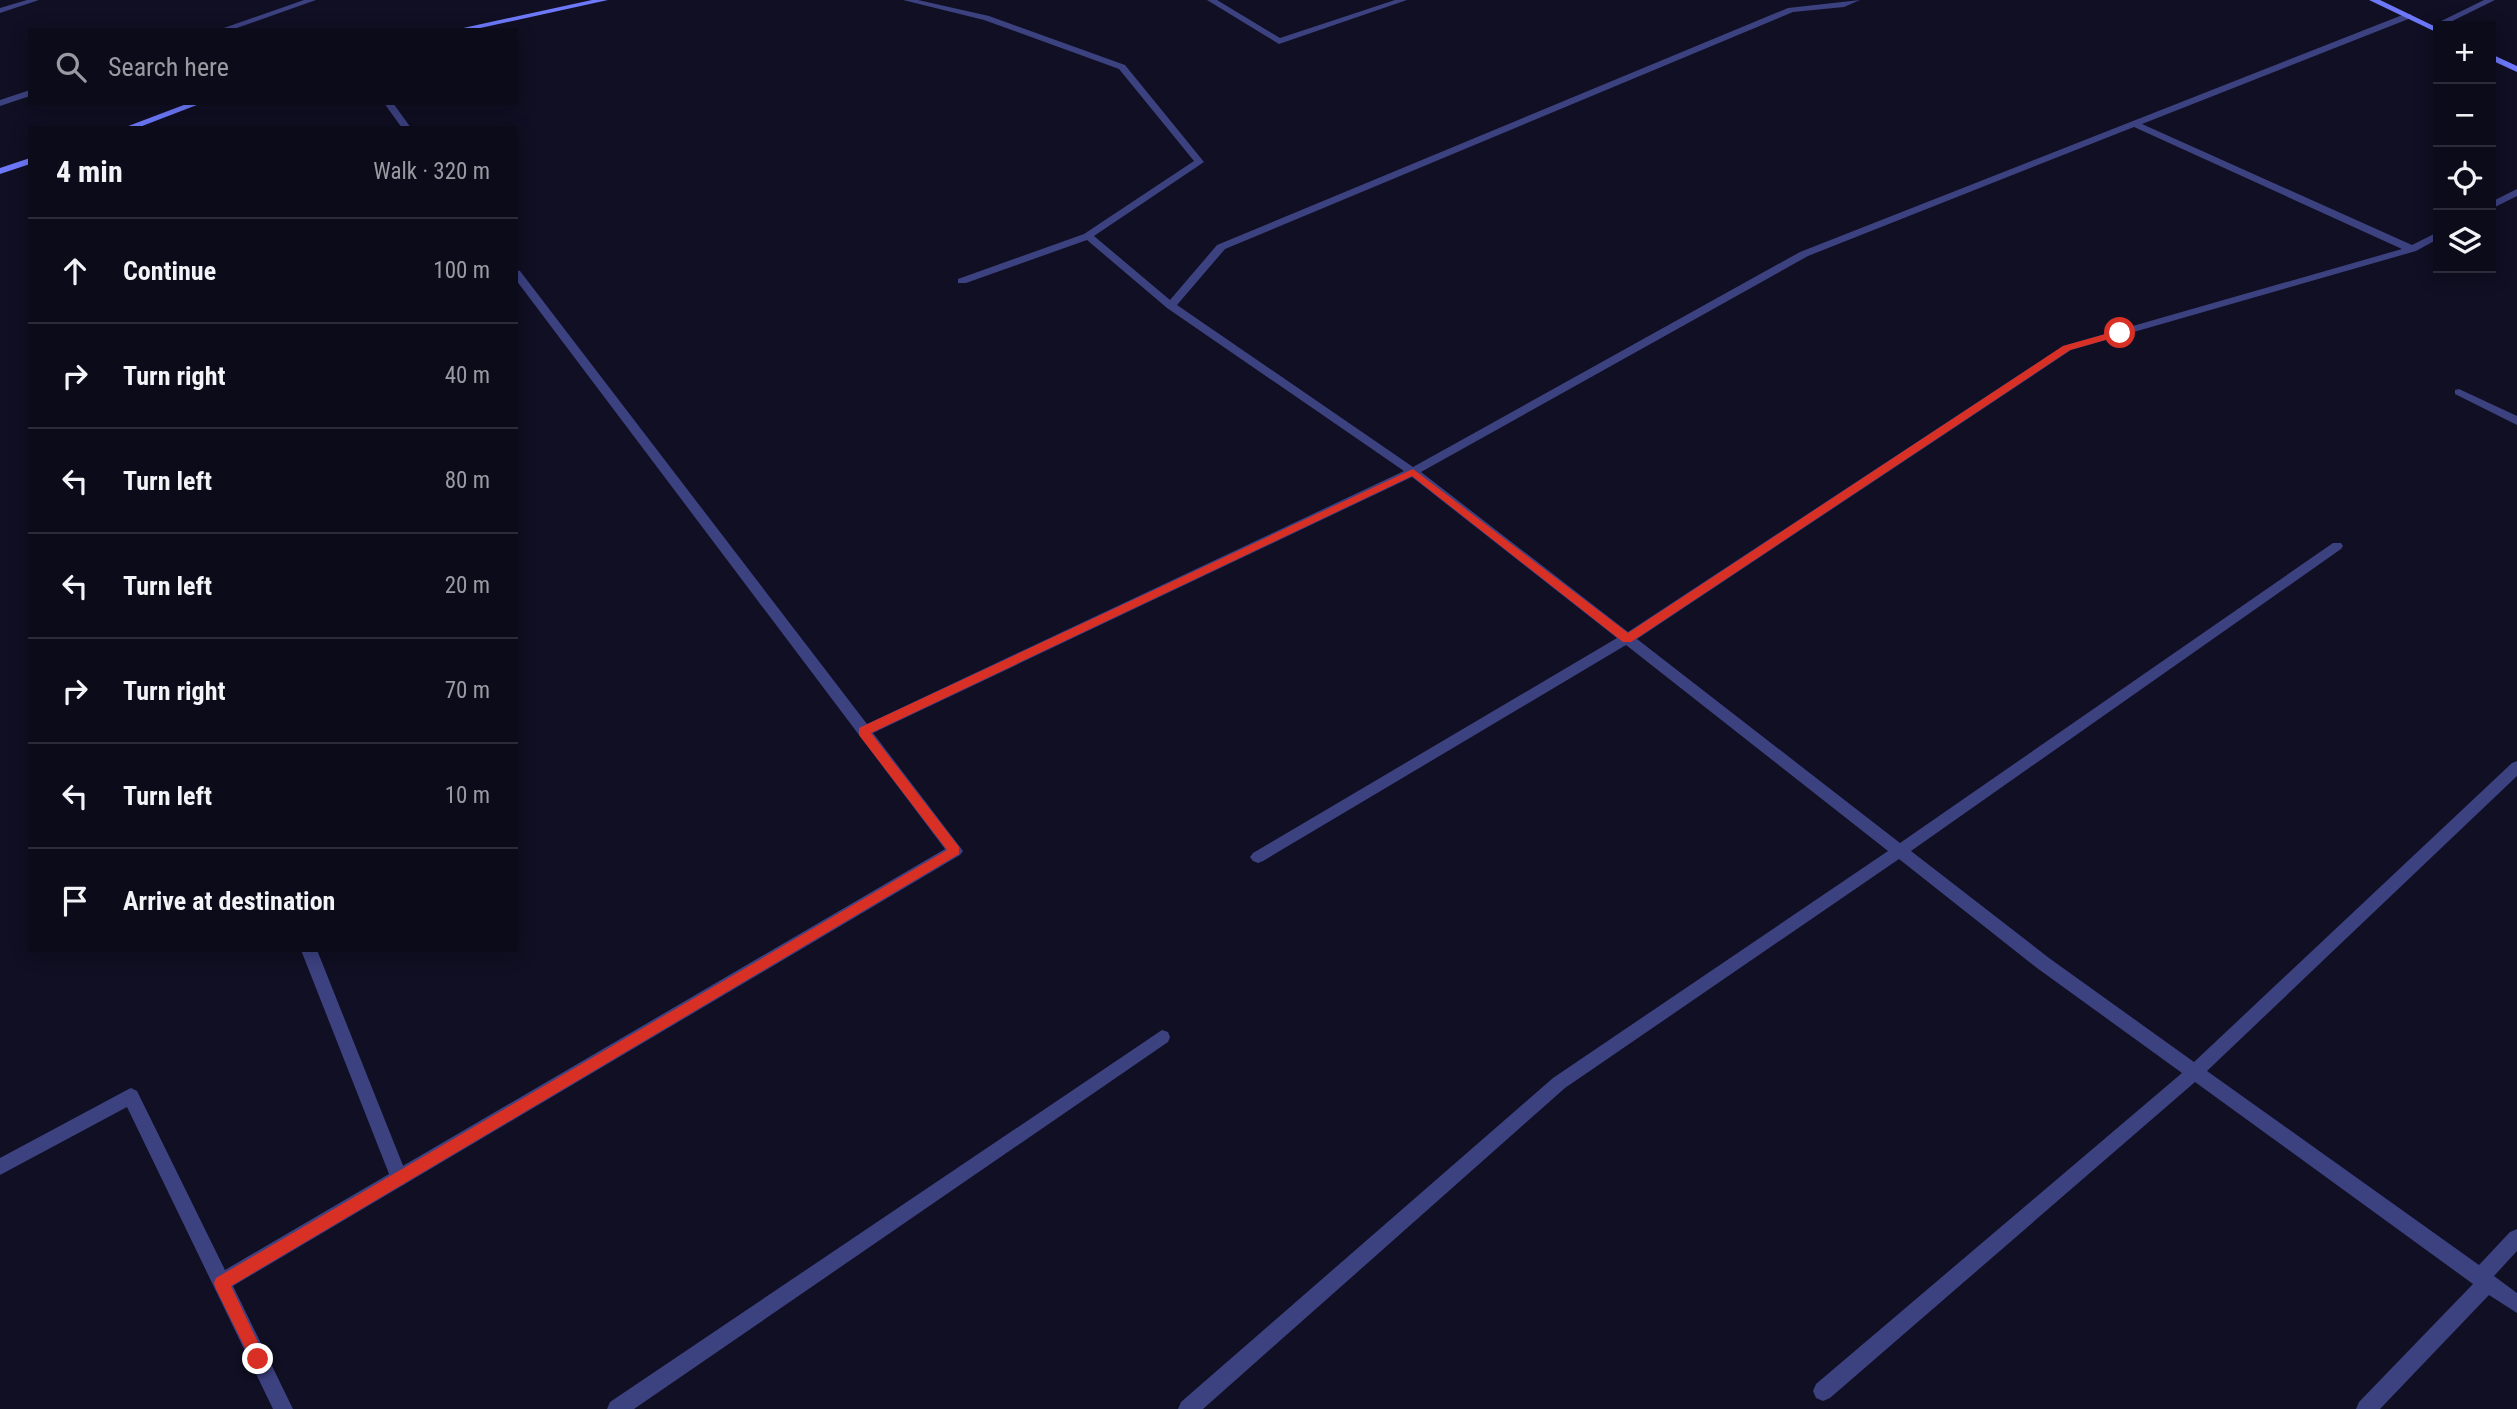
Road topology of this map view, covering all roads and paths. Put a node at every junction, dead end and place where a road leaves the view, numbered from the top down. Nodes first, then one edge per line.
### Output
1 (35, 0) edge
2 (312, 0) edge
3 (604, 0) edge
4 (907, 0) edge
5 (1211, 0) edge
6 (1403, 0) edge
7 (1856, 0) edge
8 (2373, 0) edge
9 (2491, 0) edge
10 (0, 11) edge
11 (2407, 16) junction
12 (2450, 21) edge
13 (228, 28) edge
14 (468, 28) edge
15 (2433, 28) edge
16 (2496, 59) edge
17 (2517, 69) edge
18 (28, 94) edge
19 (0, 103) edge
20 (192, 105) edge
21 (390, 105) edge
22 (2134, 124) junction
23 (133, 126) edge
24 (405, 126) edge
25 (28, 162) edge
26 (0, 171) edge
27 (2517, 192) edge
28 (2496, 203) edge
29 (1088, 236) junction
30 (2433, 238) edge
31 (2412, 249) junction
32 (518, 276) edge
33 (962, 281) dead end
34 (1171, 306) junction
35 (2459, 392) dead end
36 (2517, 421) edge
37 (1413, 472) junction
38 (2337, 546) dead end
39 (1627, 639) junction
40 (863, 732) junction
41 (2517, 767) edge
42 (1900, 851) junction
43 (1258, 857) dead end
44 (310, 952) edge
45 (1162, 1037) dead end
46 (2195, 1072) junction
47 (0, 1167) edge
48 (400, 1178) junction
49 (2517, 1238) edge
50 (2480, 1278) junction
51 (221, 1283) junction
52 (2517, 1304) edge
53 (1823, 1391) dead end
54 (283, 1409) edge
55 (617, 1409) edge
56 (1188, 1409) edge
57 (2366, 1409) edge

1 - 10 street
2 - 13 street
3 - 14 main road
4 - 29 street
5 - 6 street
7 - 34 street
8 - 11 main road
9 - 12 street
11 - 15 main road
11 - 22 street
16 - 17 main road
18 - 19 street
20 - 23 main road
21 - 24 street
22 - 31 street
22 - 37 street
25 - 26 main road
27 - 28 street
29 - 33 street
29 - 34 street
30 - 31 street
31 - 39 street
32 - 40 street
34 - 37 street
35 - 36 street
37 - 39 street
37 - 40 street
38 - 42 street
39 - 42 street
39 - 43 street
40 - 48 street
41 - 46 street
42 - 46 street
42 - 56 street
44 - 48 street
45 - 55 street
46 - 50 street
46 - 53 street
47 - 51 street
48 - 51 street
49 - 50 street
50 - 52 street
50 - 57 street
51 - 54 street

